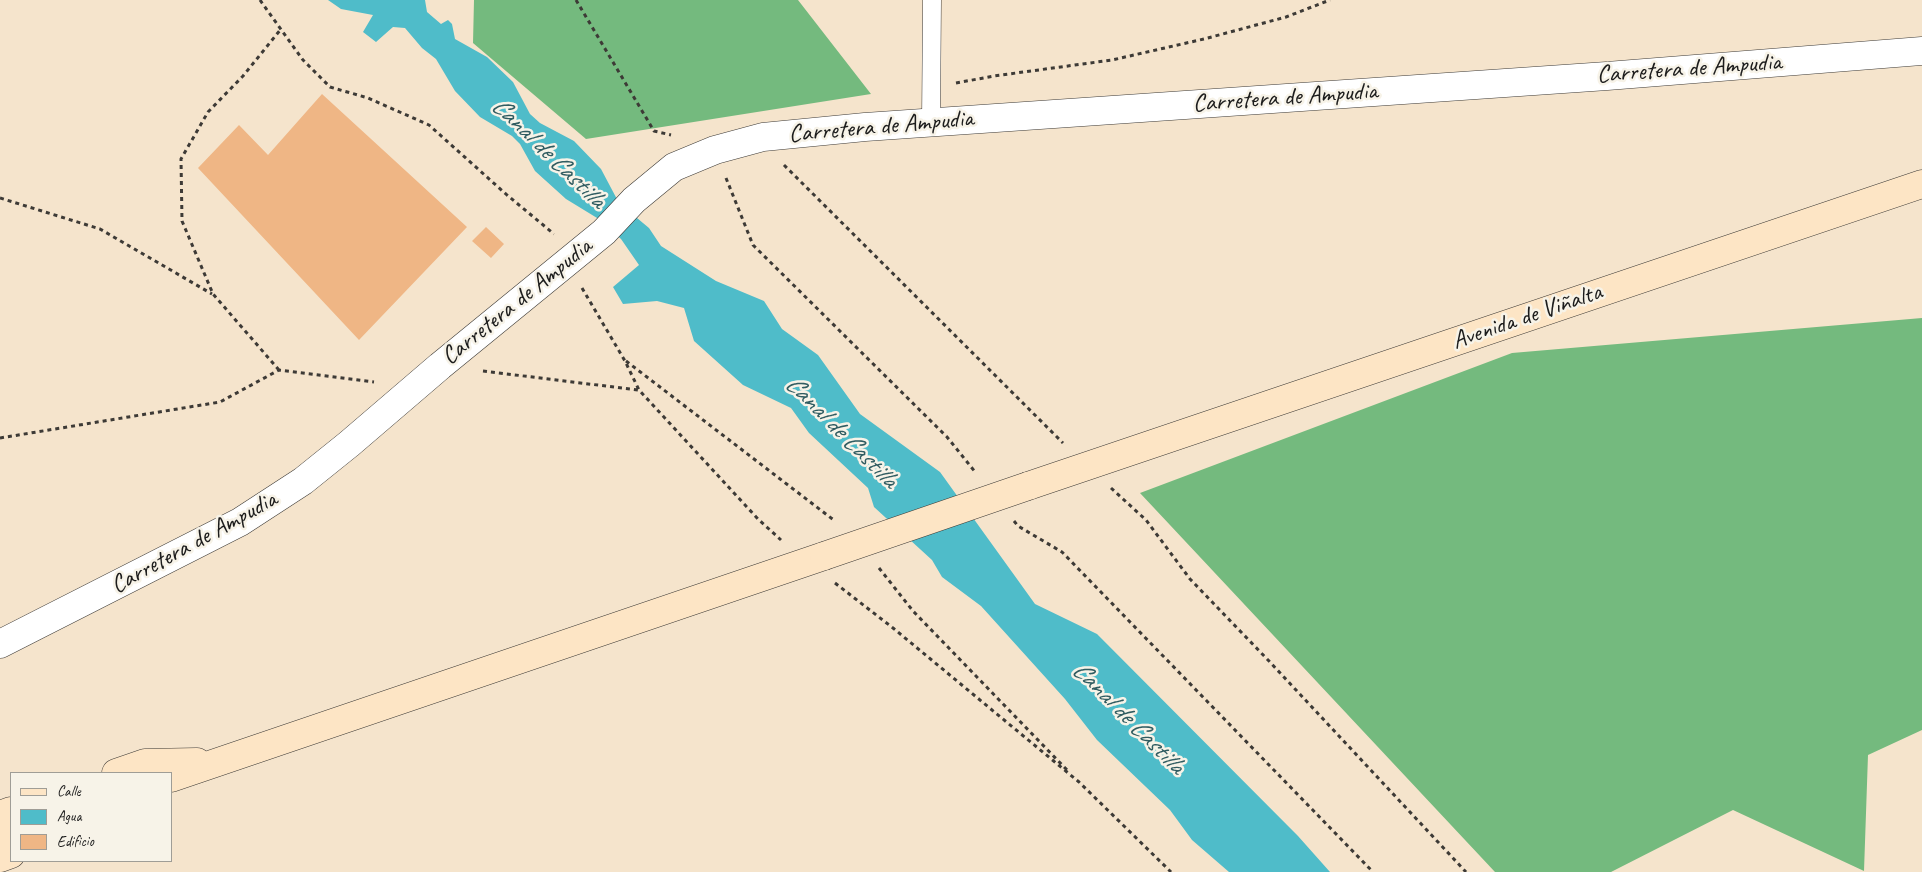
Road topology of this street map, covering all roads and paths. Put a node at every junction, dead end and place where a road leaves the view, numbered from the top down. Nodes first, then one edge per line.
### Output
1 (260, 0) edge
2 (576, 0) edge
3 (932, 0) edge
4 (1330, 0) edge
5 (281, 29) junction
6 (1922, 51) edge
7 (931, 89) junction
8 (931, 122) junction
9 (654, 131) dead end
10 (715, 150) junction
11 (1922, 184) edge
12 (0, 198) edge
13 (569, 261) junction
14 (214, 294) junction
15 (440, 366) junction
16 (279, 370) junction
17 (379, 380) dead end
18 (639, 390) junction
19 (0, 438) edge
20 (977, 474) dead end
21 (1013, 519) dead end
22 (815, 559) junction
23 (0, 644) edge
24 (221, 761) junction
25 (119, 772) edge
26 (172, 778) edge
27 (1171, 872) edge
28 (1373, 872) edge

1 - 5 path
2 - 9 path
3 - 7 lane
4 - 7 path
5 - 13 path
5 - 14 path
6 - 8 street, Carretera de Ampudia
7 - 8 lane
8 - 10 street, Carretera de Ampudia
10 - 13 street, Carretera de Ampudia
10 - 20 path
11 - 22 main road, Avenida de Viñalta, bridge
12 - 14 path
13 - 15 street, Carretera de Ampudia
13 - 18 path
14 - 16 path
15 - 18 path
15 - 23 street, Carretera de Ampudia
16 - 17 path
16 - 19 path
18 - 22 path
21 - 28 path
22 - 24 main road, Avenida de Viñalta
22 - 27 path
24 - 25 main road
24 - 26 main road, Avenida de Viñalta

